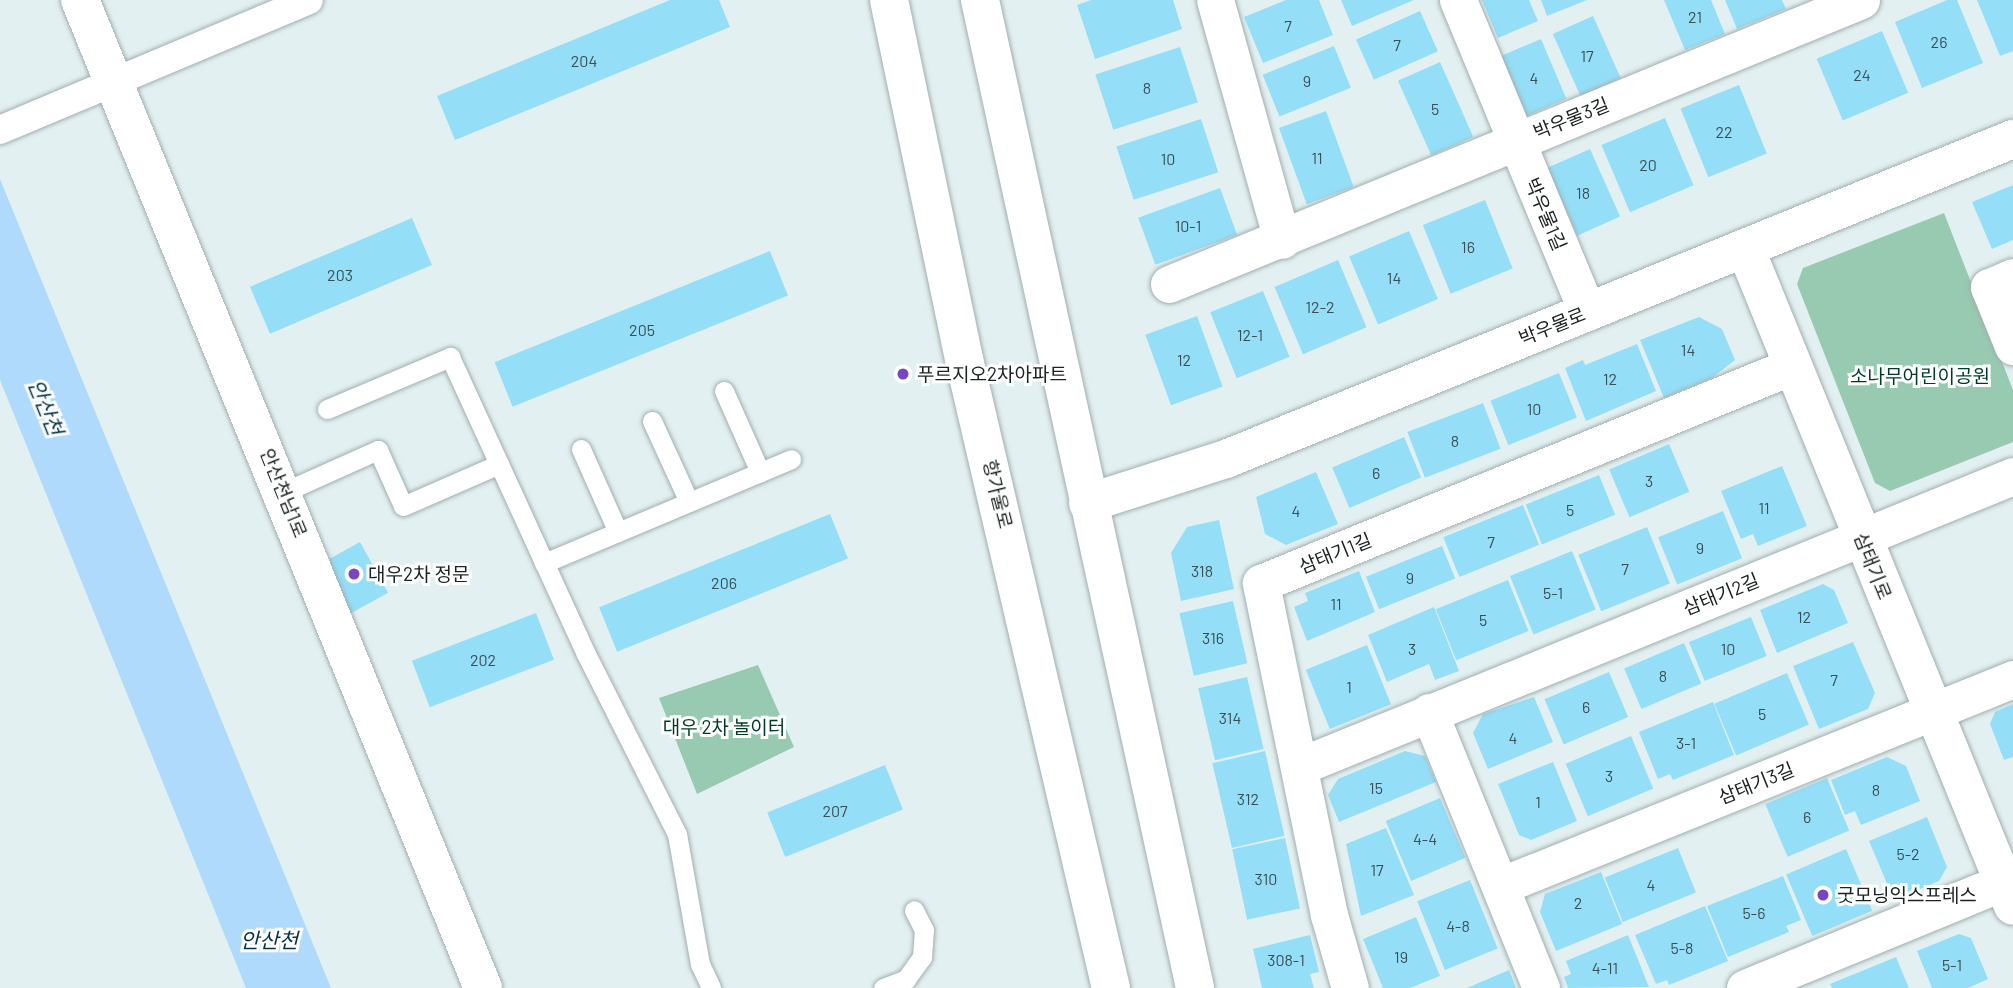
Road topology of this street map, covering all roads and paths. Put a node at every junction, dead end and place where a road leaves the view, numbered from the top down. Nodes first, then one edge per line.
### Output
1 (80, 0) edge
2 (309, 0) edge
3 (889, 0) edge
4 (980, 0) edge
5 (1215, 0) edge
6 (1458, 0) edge
7 (1861, 0) edge
8 (115, 85) junction
9 (0, 130) edge
10 (2013, 139) edge
11 (1515, 141) junction
12 (1282, 240) junction
13 (1746, 250) junction
14 (2001, 282) edge
15 (1169, 284) dead end
16 (1587, 312) junction
17 (2013, 346) edge
18 (1792, 366) junction
19 (724, 391) dead end
20 (327, 409) dead end
21 (652, 421) dead end
22 (581, 449) dead end
23 (791, 459) dead end
24 (499, 464) junction
25 (760, 472) junction
26 (2013, 476) edge
27 (284, 492) junction
28 (689, 502) junction
29 (1088, 503) junction
30 (618, 532) junction
31 (1861, 537) junction
32 (544, 563) junction
33 (2013, 679) edge
34 (1933, 711) junction
35 (1429, 712) junction
36 (1300, 766) junction
37 (1500, 886) junction
38 (2010, 889) edge
39 (914, 910) dead end
40 (483, 988) edge
41 (711, 988) edge
42 (883, 988) edge
43 (1111, 988) edge
44 (1195, 988) edge
45 (1350, 988) edge
46 (1541, 988) edge
47 (1745, 988) edge

1 - 8 street, 안산천남1로
2 - 8 street
3 - 43 street, 항가울로
4 - 29 street
5 - 12 street
6 - 11 street, 박우물1길
7 - 11 street, 박우물3길
8 - 9 street
8 - 27 street, 안산천남1로
10 - 13 street, 박우물로
11 - 12 street, 박우물3길
11 - 16 street, 박우물1길
12 - 15 street, 박우물3길
13 - 16 street, 박우물로
13 - 18 street, 삼태기로
14 - 17 street
16 - 29 street, 박우물로
18 - 31 street, 삼태기로
18 - 36 street, 삼태기1길
19 - 25 lane
20 - 24 lane
21 - 28 lane
22 - 30 lane
23 - 25 lane
24 - 27 lane
24 - 32 lane
25 - 28 lane
26 - 31 street, 삼태기2길
27 - 40 street, 안산천남1로
28 - 30 lane
29 - 44 street
30 - 32 lane
31 - 34 street, 삼태기로
31 - 35 street, 삼태기2길
32 - 41 lane
33 - 34 street, 삼태기3길
34 - 37 street, 삼태기3길
34 - 38 street, 삼태기로
35 - 36 street, 삼태기2길
35 - 37 street
36 - 45 street, 삼태기1길
37 - 46 street
38 - 47 street, 삼태기로
39 - 42 lane

